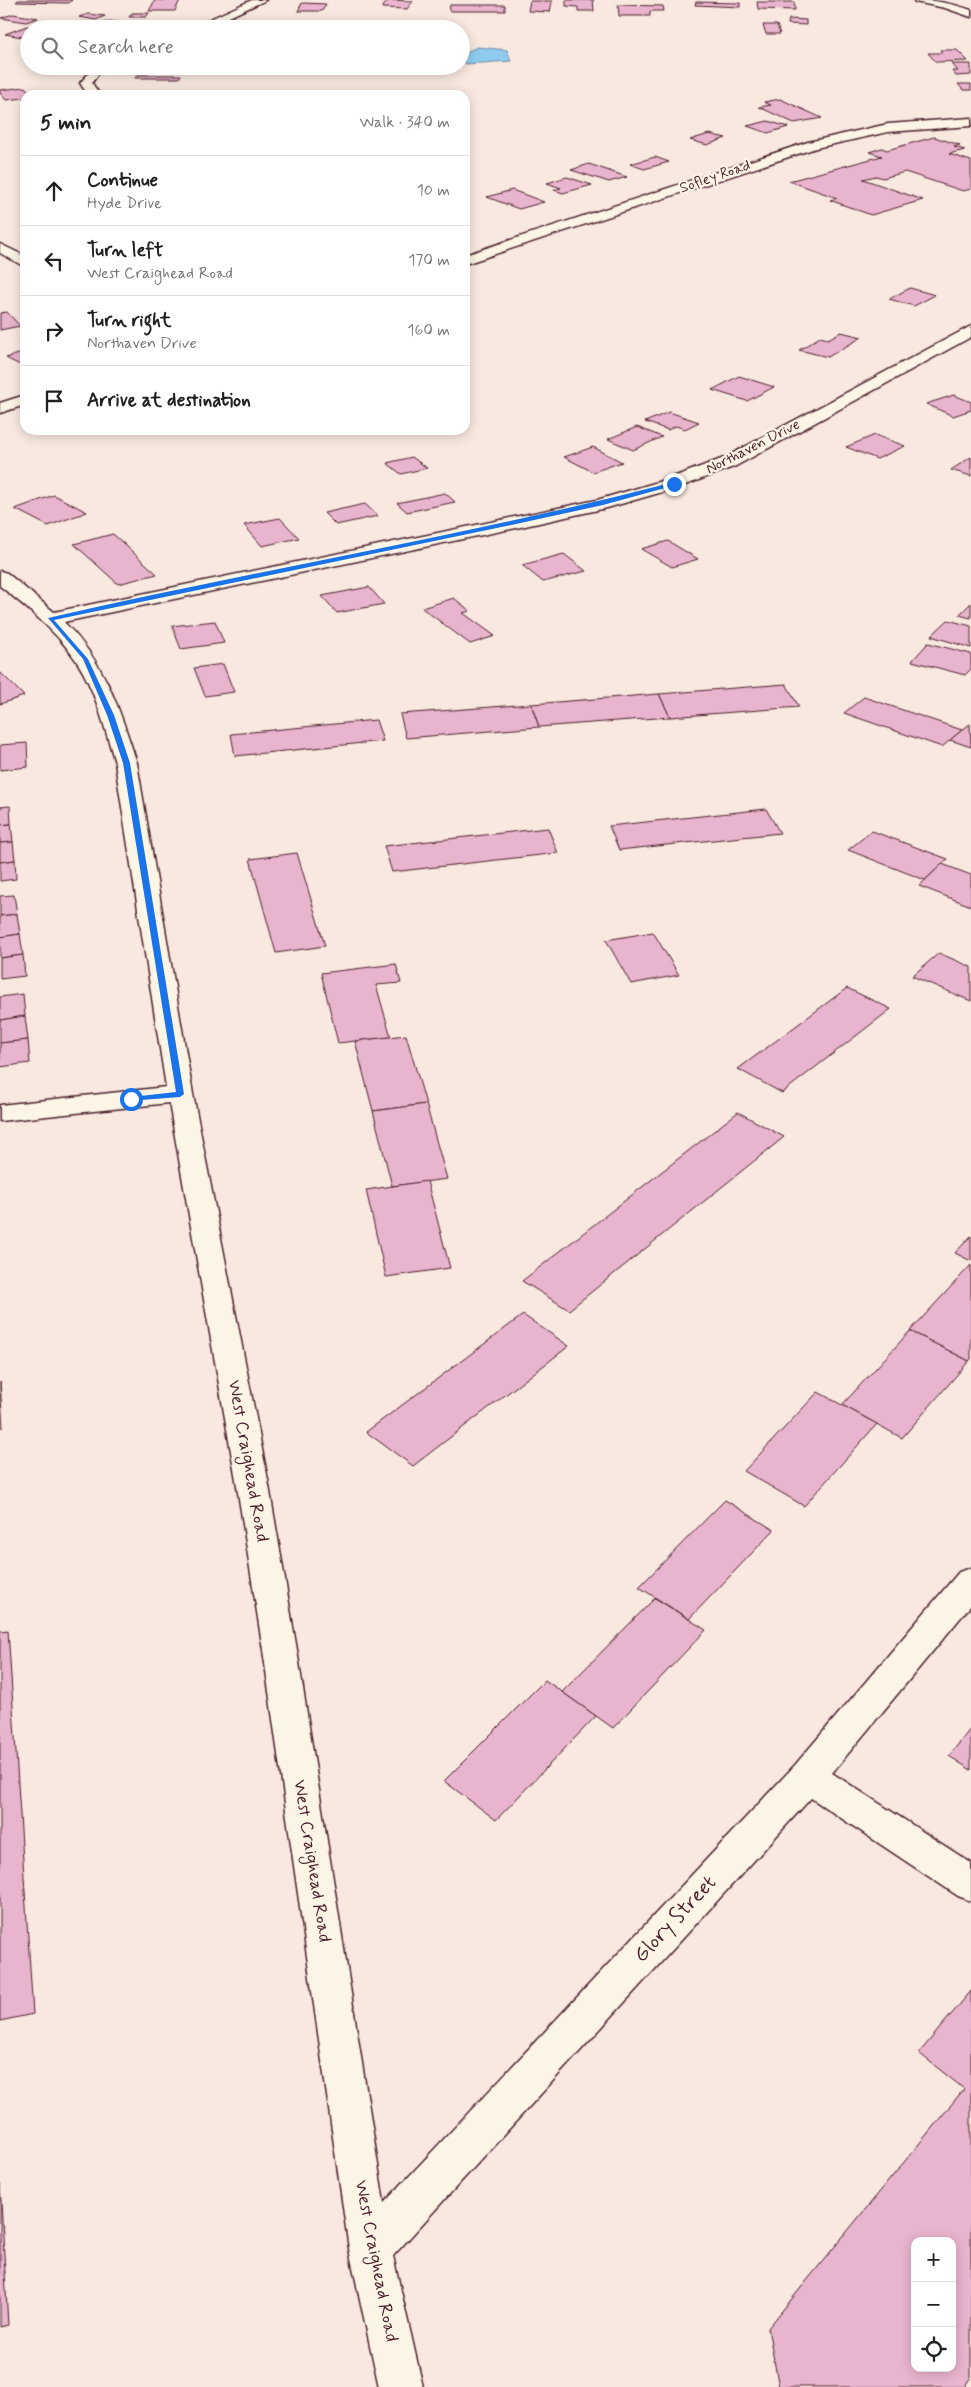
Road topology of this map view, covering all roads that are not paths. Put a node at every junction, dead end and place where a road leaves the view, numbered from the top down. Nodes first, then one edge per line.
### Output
1 (261, 0) edge
2 (919, 0) edge
3 (971, 14) edge
4 (213, 20) edge
5 (92, 75) edge
6 (91, 90) edge
7 (971, 122) edge
8 (0, 248) edge
9 (470, 258) edge
10 (20, 259) edge
11 (971, 331) edge
12 (20, 402) edge
13 (0, 408) edge
14 (0, 578) edge
15 (50, 620) junction
16 (180, 1094) junction
17 (0, 1113) edge
18 (971, 1581) edge
19 (808, 1776) junction
20 (971, 1884) edge
21 (370, 2250) junction
22 (401, 2387) edge

1 - 4 street
2 - 3 street
5 - 6 street
7 - 9 street, Sofley Road
8 - 10 street
11 - 15 street, Northaven Drive
12 - 13 street
14 - 15 street, West Craighead Road
15 - 16 street, West Craighead Road
16 - 17 street
16 - 21 street, West Craighead Road
18 - 19 street, Glory Street
19 - 20 street
19 - 21 street, Glory Street
21 - 22 street, West Craighead Road

